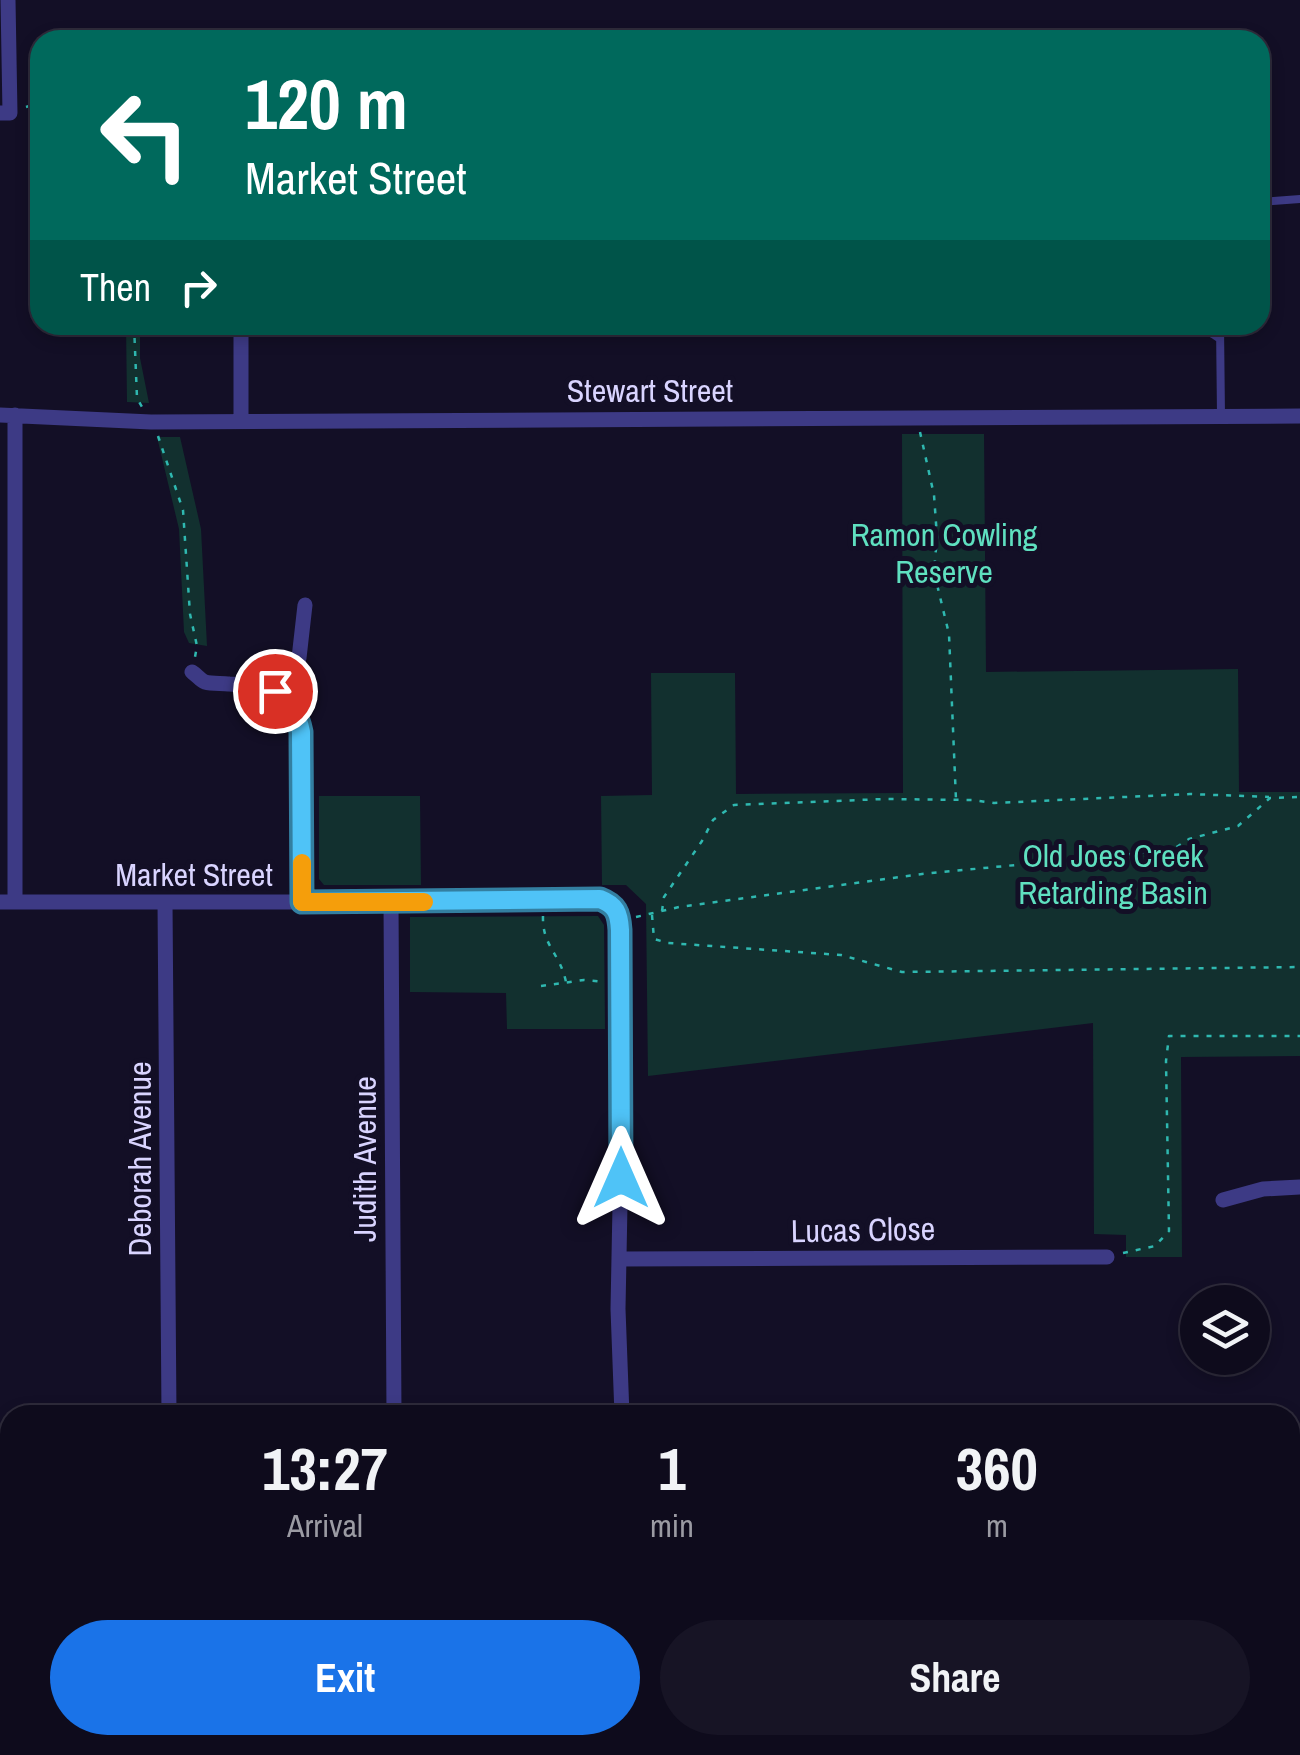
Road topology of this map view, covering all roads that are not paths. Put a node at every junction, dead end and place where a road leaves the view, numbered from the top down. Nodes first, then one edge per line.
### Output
1 (8, 0) edge
2 (0, 113) edge
3 (1300, 198) edge
4 (1270, 201) edge
5 (241, 335) edge
6 (1215, 335) edge
7 (1220, 335) edge
8 (1220, 339) junction
9 (7, 415) edge
10 (1221, 416) junction
11 (1300, 416) edge
12 (242, 421) junction
13 (305, 605) dead end
14 (192, 672) dead end
15 (281, 694) junction
16 (8, 902) edge
17 (165, 902) junction
18 (302, 902) junction
19 (392, 902) junction
20 (1300, 1187) edge
21 (1224, 1200) dead end
22 (1107, 1257) road end
23 (620, 1259) junction
24 (169, 1405) edge
25 (394, 1405) edge
26 (622, 1405) edge

1 - 2 street
3 - 4 lane
5 - 12 street
6 - 8 lane
7 - 8 lane
8 - 10 lane
9 - 12 street, Stewart Street
9 - 16 street
10 - 11 street, Stewart Street
10 - 12 street, Stewart Street
13 - 15 street
14 - 15 street
15 - 18 street
16 - 17 street, Market Street
17 - 18 street, Market Street
17 - 24 street, Deborah Avenue
18 - 19 street, Market Street
19 - 23 street, Market Street
19 - 25 street, Judith Avenue
20 - 21 street
22 - 23 street, Lucas Close
23 - 26 street

